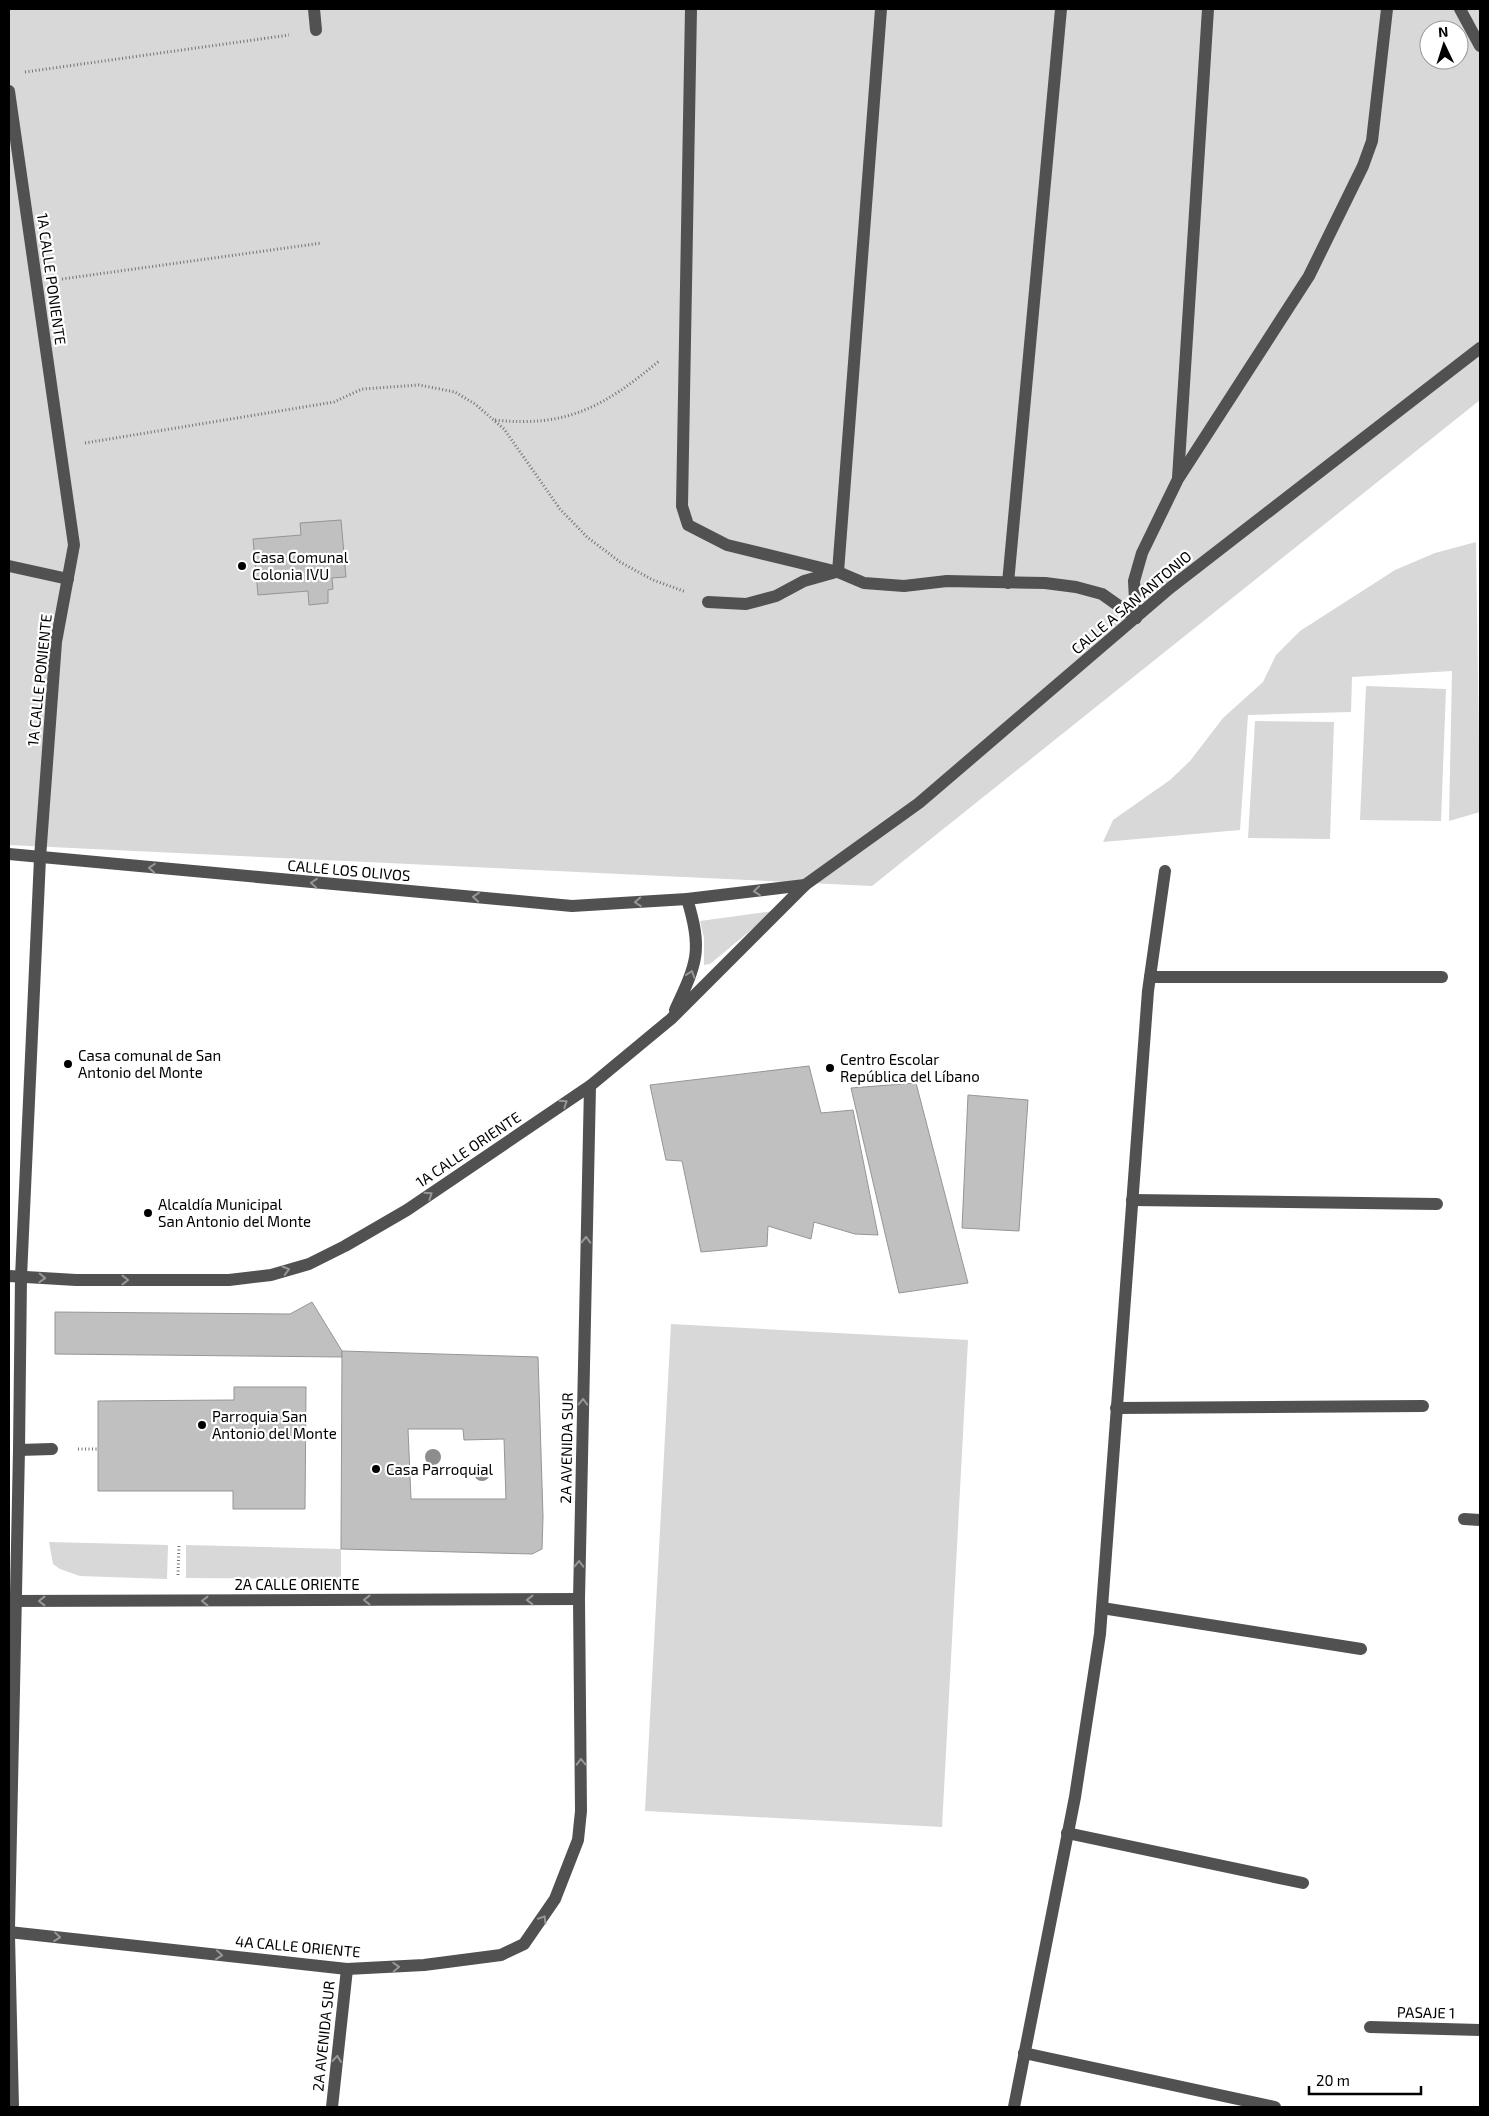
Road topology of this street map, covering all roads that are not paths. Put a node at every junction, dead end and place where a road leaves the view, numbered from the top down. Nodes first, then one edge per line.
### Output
1 (314, 9) edge
2 (691, 9) edge
3 (881, 9) edge
4 (1061, 9) edge
5 (1208, 9) edge
6 (1387, 9) edge
7 (1460, 9) edge
8 (316, 30) dead end
9 (1480, 46) edge
10 (9, 91) edge
11 (1480, 348) edge
12 (1178, 479) junction
13 (9, 566) edge
14 (838, 572) junction
15 (68, 579) junction
16 (1008, 583) junction
17 (708, 602) road end
18 (1136, 618) junction
19 (9, 854) edge
20 (40, 858) junction
21 (1165, 871) dead end
22 (805, 885) junction
23 (686, 899) junction
24 (1150, 977) junction
25 (1442, 977) dead end
26 (671, 1018) junction
27 (590, 1086) junction
28 (1132, 1200) junction
29 (1437, 1204) dead end
30 (15, 1277) edge
31 (1423, 1406) dead end
32 (1116, 1408) junction
33 (52, 1449) dead end
34 (19, 1450) junction
35 (1464, 1519) dead end
36 (1480, 1520) edge
37 (579, 1600) junction
38 (12, 1602) edge
39 (1102, 1608) junction
40 (1361, 1649) dead end
41 (581, 1811) joint
42 (1067, 1833) junction
43 (1303, 1883) dead end
44 (9, 1928) edge
45 (9, 1932) edge
46 (9, 1936) edge
47 (347, 1969) junction
48 (1370, 2027) dead end
49 (1480, 2030) edge
50 (1024, 2053) junction
51 (13, 2107) edge
52 (332, 2107) edge
53 (1014, 2107) edge
54 (1275, 2107) edge

1 - 8 street
2 - 14 street
3 - 14 street
4 - 16 street
5 - 12 street
6 - 12 street
7 - 9 street
10 - 15 street, 1A CALLE PONIENTE
11 - 18 street, CALLE A SAN ANTONIO
12 - 18 street
13 - 15 street
14 - 16 street
14 - 17 street
15 - 20 street, 1A CALLE PONIENTE
16 - 18 street
18 - 22 street, CALLE A SAN ANTONIO
19 - 20 street, CALLE LOS OLIVOS
23 -> 20 street, CALLE LOS OLIVOS
20 - 30 street, 1A CALLE PONIENTE
21 - 24 street
22 -> 23 street, CALLE LOS OLIVOS
22 - 26 street, 1A CALLE ORIENTE
26 -> 23 street
24 - 25 street
24 - 28 street
26 - 27 street, 1A CALLE ORIENTE
30 -> 27 street, 1A CALLE ORIENTE
37 -> 27 street, 2A AVENIDA SUR
28 - 29 street
28 - 32 street
30 - 34 street, 1A CALLE PONIENTE
31 - 32 street
32 - 39 street
33 - 34 street
34 - 38 street, 1A CALLE PONIENTE
35 - 36 street
37 -> 38 street, 2A CALLE ORIENTE
41 -> 37 street, 2A AVENIDA SUR
38 - 44 street, 1A CALLE PONIENTE
39 - 40 street
39 - 42 street
47 -> 41 street, 4A CALLE ORIENTE
42 - 43 street
42 - 50 street
45 -> 47 street, 4A CALLE ORIENTE
46 - 51 street
52 -> 47 street, 2A AVENIDA SUR
48 - 49 street, PASAJE 1
50 - 53 street
50 - 54 street

